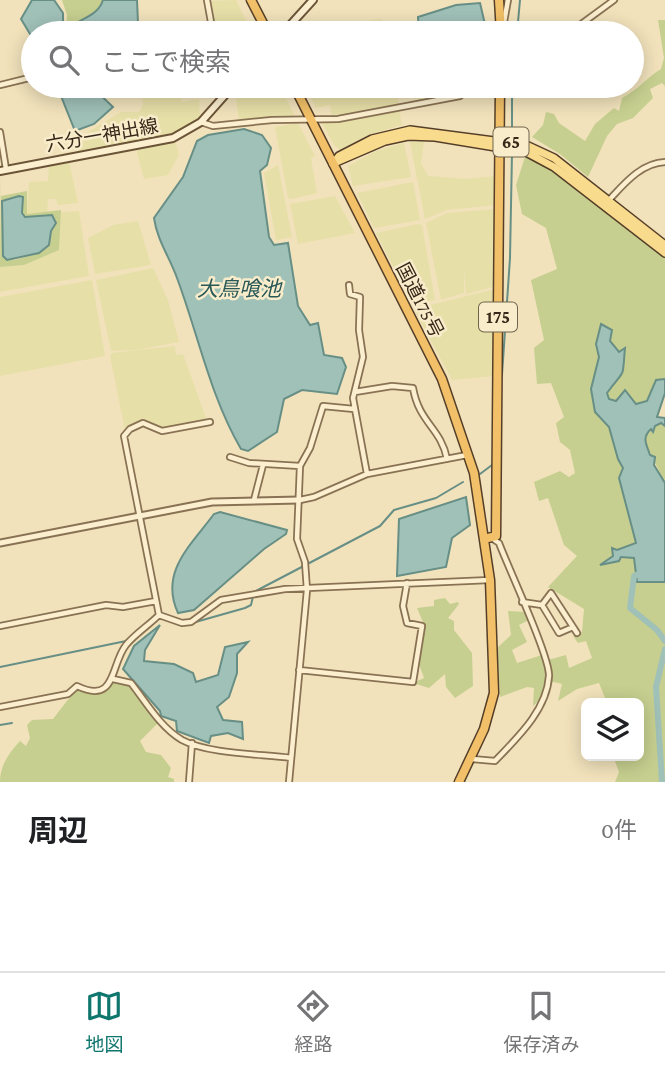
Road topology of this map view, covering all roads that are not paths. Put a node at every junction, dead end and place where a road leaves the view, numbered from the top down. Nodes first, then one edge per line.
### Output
1 (207, 0) edge
2 (251, 0) edge
3 (313, 0) edge
4 (499, 0) edge
5 (508, 0) edge
6 (614, 0) edge
7 (210, 21) edge
8 (262, 21) edge
9 (295, 21) edge
10 (501, 21) edge
11 (504, 21) edge
12 (585, 21) edge
13 (21, 81) edge
14 (0, 85) edge
15 (220, 98) edge
16 (300, 98) edge
17 (451, 98) edge
18 (500, 98) edge
19 (311, 120) junction
20 (201, 122) junction
21 (0, 132) edge
22 (500, 144) junction
23 (665, 162) edge
24 (333, 164) junction
25 (3, 170) edge
26 (608, 201) junction
27 (665, 245) edge
28 (665, 253) edge
29 (349, 285) dead end
30 (355, 392) junction
31 (354, 409) junction
32 (210, 422) dead end
33 (469, 454) junction
34 (230, 457) dead end
35 (447, 459) junction
36 (263, 465) junction
37 (300, 466) junction
38 (367, 474) junction
39 (254, 500) junction
40 (300, 500) junction
41 (140, 516) junction
42 (489, 539) junction
43 (0, 543) edge
44 (490, 580) junction
45 (407, 583) junction
46 (307, 590) junction
47 (156, 601) junction
48 (522, 602) junction
49 (542, 605) junction
50 (159, 615) junction
51 (0, 626) edge
52 (573, 627) junction
53 (577, 633) dead end
54 (299, 670) junction
55 (113, 679) junction
56 (0, 707) edge
57 (192, 743) junction
58 (291, 758) junction
59 (471, 758) junction
60 (189, 782) edge
61 (289, 782) edge
62 (459, 782) edge

1 - 7 street
2 - 8 highway
3 - 9 main road
4 - 10 highway
5 - 11 street
6 - 12 street
13 - 14 street
15 - 20 main road, 六分一神出線
16 - 19 highway, 国道175号 / 175
17 - 19 street
18 - 22 highway, 国道175号 / 175
19 - 20 street
19 - 24 highway, 国道175号 / 175
20 - 25 main road, 六分一神出線
21 - 25 street
22 - 24 main road, 65
22 - 26 main road, 65
22 - 28 main road, 65
22 - 42 highway, 国道175号 / 175
23 - 26 street
24 - 33 highway, 国道175号 / 175
26 - 27 main road, 65
29 - 30 street
30 - 31 street
30 - 35 street
31 - 37 street
31 - 38 street
32 - 41 street
33 - 35 street
33 - 42 highway, 国道175号 / 175
34 - 36 street
35 - 38 street
36 - 37 street
36 - 39 street
37 - 40 street
38 - 40 street
39 - 40 street
39 - 41 street
40 - 46 street
41 - 43 street
41 - 47 street
42 - 44 highway, 国道175号 / 175
42 - 48 street
44 - 45 street
44 - 59 highway, 国道175号 / 175
45 - 46 street
45 - 54 street
46 - 50 street
46 - 54 street
47 - 50 street
47 - 51 street
48 - 49 street
48 - 59 street
49 - 52 street
49 - 52 street
50 - 55 street
52 - 53 street
54 - 58 street
55 - 56 street
55 - 57 street
57 - 58 street
57 - 60 street
58 - 61 street
59 - 62 highway, 国道175号 / 175

